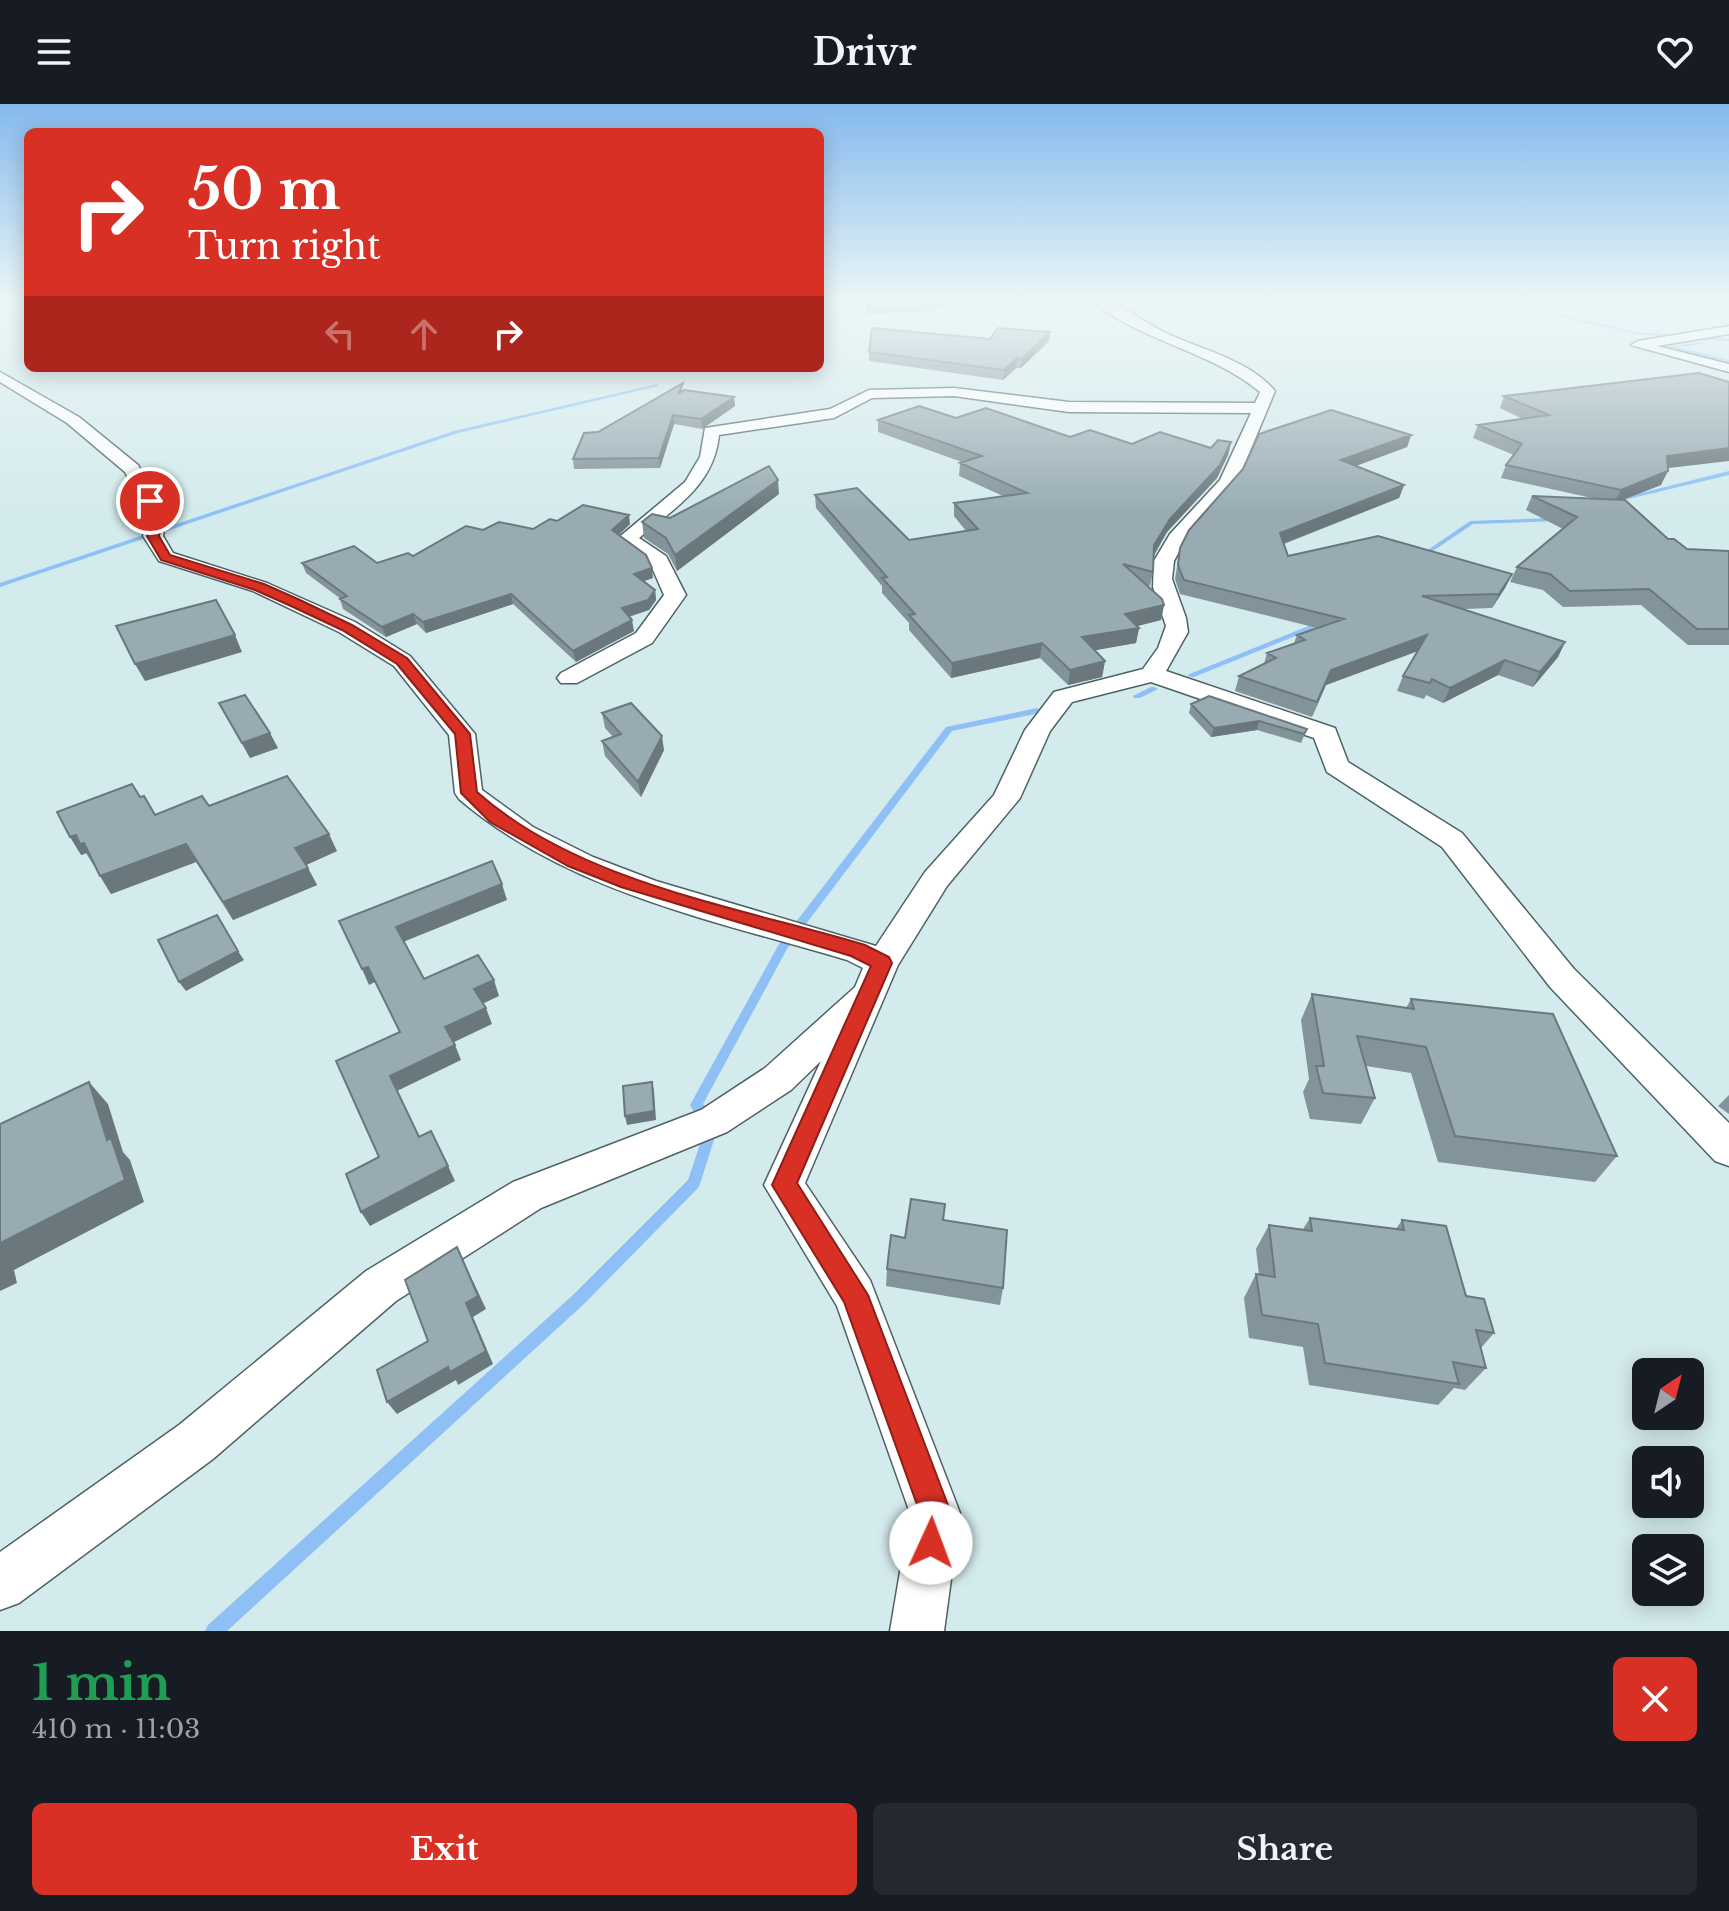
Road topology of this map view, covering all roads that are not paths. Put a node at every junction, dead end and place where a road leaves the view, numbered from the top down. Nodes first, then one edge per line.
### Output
1 (1237, 370) edge
2 (0, 376) edge
3 (1260, 408) junction
4 (1152, 674) junction
5 (569, 678) dead end
6 (876, 979) junction
7 (1729, 1149) edge
8 (0, 1584) edge
9 (917, 1631) edge

1 - 3 street
2 - 6 street
3 - 4 street
3 - 5 street
4 - 6 street
4 - 7 street
6 - 8 street
6 - 9 street

